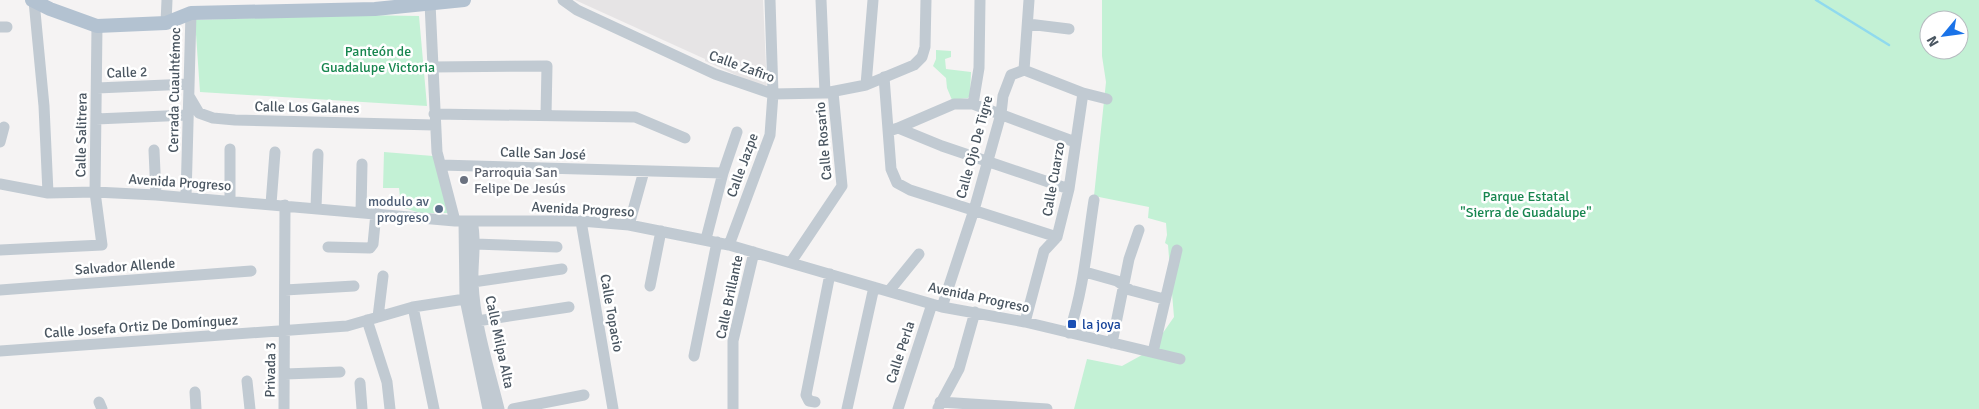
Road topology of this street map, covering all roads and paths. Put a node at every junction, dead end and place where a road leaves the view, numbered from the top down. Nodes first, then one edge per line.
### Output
1 (167, 0) edge
2 (458, 0) edge
3 (563, 0) edge
4 (770, 0) edge
5 (821, 0) edge
6 (873, 0) edge
7 (926, 0) edge
8 (980, 0) edge
9 (1029, 0) edge
10 (33, 1) edge
11 (406, 3) edge
12 (430, 3) junction
13 (51, 5) edge
14 (261, 5) edge
15 (339, 5) edge
16 (191, 13) junction
17 (166, 23) junction
18 (1028, 24) junction
19 (97, 26) junction
20 (1069, 29) dead end
21 (432, 68) junction
22 (1024, 70) junction
23 (884, 77) junction
24 (189, 84) junction
25 (866, 85) junction
26 (97, 88) junction
27 (829, 93) junction
28 (1083, 93) junction
29 (773, 94) junction
30 (189, 96) junction
31 (1107, 99) dead end
32 (973, 104) junction
33 (1001, 114) junction
34 (188, 115) junction
35 (546, 115) junction
36 (96, 119) junction
37 (434, 120) junction
38 (4, 127) dead end
39 (893, 130) junction
40 (737, 132) dead end
41 (685, 138) dead end
42 (0, 142) edge
43 (1075, 142) junction
44 (230, 149) dead end
45 (154, 150) dead end
46 (275, 152) dead end
47 (318, 154) dead end
48 (986, 162) junction
49 (362, 164) dead end
50 (441, 164) junction
51 (644, 171) junction
52 (723, 173) junction
53 (0, 184) edge
54 (1069, 190) junction
55 (95, 192) junction
56 (48, 193) junction
57 (156, 195) junction
58 (186, 197) junction
59 (230, 200) junction
60 (1094, 200) dead end
61 (271, 204) junction
62 (284, 205) junction
63 (316, 208) junction
64 (974, 210) junction
65 (361, 212) junction
66 (376, 213) junction
67 (464, 221) junction
68 (581, 221) junction
69 (629, 225) junction
70 (1139, 230) dead end
71 (661, 231) junction
72 (1057, 237) junction
73 (706, 239) junction
74 (718, 242) junction
75 (475, 244) junction
76 (729, 244) junction
77 (328, 247) dead end
78 (557, 247) dead end
79 (0, 250) edge
80 (1177, 250) dead end
81 (754, 252) junction
82 (920, 254) dead end
83 (791, 262) junction
84 (562, 269) dead end
85 (251, 272) dead end
86 (1085, 272) junction
87 (830, 274) junction
88 (383, 276) dead end
89 (473, 282) junction
90 (1124, 285) junction
91 (354, 286) dead end
92 (650, 286) dead end
93 (874, 287) junction
94 (0, 290) edge
95 (285, 290) junction
96 (889, 291) junction
97 (465, 299) junction
98 (1164, 299) junction
99 (937, 305) junction
100 (413, 307) junction
101 (569, 307) dead end
102 (976, 312) junction
103 (373, 318) junction
104 (478, 321) junction
105 (1025, 322) junction
106 (285, 330) junction
107 (1069, 333) junction
108 (1112, 343) junction
109 (0, 352) edge
110 (1153, 352) junction
111 (694, 356) dead end
112 (1180, 359) dead end
113 (340, 372) dead end
114 (285, 374) junction
115 (247, 381) dead end
116 (360, 383) dead end
117 (194, 392) dead end
118 (584, 395) dead end
119 (811, 398) dead end
120 (939, 405) edge
121 (196, 409) edge
122 (250, 409) edge
123 (284, 409) edge
124 (362, 409) edge
125 (390, 409) edge
126 (434, 409) edge
127 (488, 409) edge
128 (499, 409) edge
129 (513, 409) edge
130 (613, 409) edge
131 (733, 409) edge
132 (848, 409) edge
133 (898, 409) edge
134 (1047, 409) edge

1 - 17 street
2 - 12 main road
3 - 29 street, Calle Zafiro
4 - 29 street, Calle Jazpe
5 - 27 street, Calle Rosario
6 - 25 street
7 - 23 street, Calle Zafiro
8 - 32 street
9 - 18 street
10 - 13 main road
10 - 56 street
11 - 12 main road
11 - 15 main road
12 - 21 street, Calle Milpa Alta
13 - 19 main road
14 - 15 main road
14 - 16 main road
16 - 17 main road
16 - 24 street, Cerrada Cuauhtémoc
17 - 19 main road
18 - 20 street
18 - 22 street
19 - 26 street, Calle Salitrera
21 - 35 street
21 - 37 street, Calle Milpa Alta
22 - 28 street
22 - 33 street, Calle Ojo De Tigre
23 - 25 street, Calle Zafiro
23 - 39 street
24 - 26 street, Calle 2
24 - 30 street, Cerrada Cuauhtémoc
25 - 27 street, Calle Zafiro
26 - 36 street, Calle Salitrera
27 - 29 street, Calle Zafiro
27 - 83 street, Calle Rosario
28 - 31 street
28 - 43 street, Calle Cuarzo
29 - 76 street, Calle Jazpe
30 - 34 street, Cerrada Cuauhtémoc
30 - 37 street, Calle Los Galanes
32 - 33 street
32 - 39 street
33 - 43 street
33 - 48 street, Calle Ojo De Tigre
34 - 36 street
34 - 58 street, Cerrada Cuauhtémoc
35 - 37 street, Calle Los Galanes
35 - 41 street, Calle Los Galanes
36 - 55 street, Calle Salitrera
37 - 50 street, Calle Milpa Alta
38 - 42 street
39 - 48 street
39 - 64 street
40 - 52 street
43 - 54 street, Calle Cuarzo
44 - 59 street
45 - 57 street
46 - 61 street
47 - 63 street
48 - 54 street
48 - 64 street, Calle Ojo De Tigre
49 - 65 street
50 - 51 street, Calle San José
50 - 67 street, Calle Milpa Alta
51 - 52 street, Calle San José
51 - 69 street
52 - 73 street
53 - 56 street, Avenida Progreso
54 - 72 street, Calle Cuarzo
55 - 56 street, Avenida Progreso
55 - 57 street, Avenida Progreso
55 - 79 street, Calle Salitrera
57 - 58 street, Avenida Progreso
58 - 59 street, Avenida Progreso
59 - 61 street, Avenida Progreso
60 - 86 street
61 - 62 street, Avenida Progreso
62 - 63 street, Avenida Progreso
62 - 95 street
63 - 65 street, Avenida Progreso
64 - 72 street
64 - 99 street, Calle Ojo De Tigre
65 - 66 street, Avenida Progreso
66 - 67 street, Avenida Progreso
66 - 77 street
67 - 68 street, Avenida Progreso
67 - 75 street, Calle Milpa Alta
67 - 97 street, Calle Milpa Alta
68 - 69 street, Avenida Progreso
68 - 130 street, Calle Topacio
69 - 71 street, Avenida Progreso
70 - 90 street
71 - 73 street, Avenida Progreso
71 - 92 street
72 - 105 street, Calle Cuarzo
73 - 74 street, Avenida Progreso
74 - 76 street, Avenida Progreso
74 - 111 street
75 - 78 street
75 - 89 street, Calle Milpa Alta
76 - 81 street, Avenida Progreso
80 - 98 street
81 - 83 street, Avenida Progreso
81 - 131 street, Calle Brillante
82 - 96 street
83 - 87 street, Avenida Progreso
84 - 89 street
85 - 94 street, Salvador Allende
86 - 90 street
86 - 107 street
87 - 93 street, Avenida Progreso
87 - 119 street
88 - 103 street
89 - 104 street, Calle Milpa Alta
90 - 98 street
90 - 108 street
91 - 95 street
93 - 96 street, Avenida Progreso
93 - 132 street
95 - 106 street
96 - 99 street, Avenida Progreso
97 - 100 street, Calle Josefa Ortiz De Domínguez
97 - 127 street, Calle Milpa Alta
98 - 110 street
99 - 102 street, Avenida Progreso
99 - 133 street, Calle Perla
100 - 103 street, Calle Josefa Ortiz De Domínguez
100 - 126 street
101 - 104 street
102 - 105 street, Avenida Progreso
102 - 120 street
103 - 106 street, Calle Josefa Ortiz De Domínguez
103 - 125 street
104 - 128 street, Calle Milpa Alta
105 - 107 street, Avenida Progreso
106 - 109 street, Calle Josefa Ortiz De Domínguez
106 - 114 street, Privada 3
107 - 108 street, Avenida Progreso
108 - 110 street, Avenida Progreso
110 - 112 street, Avenida Progreso
113 - 114 street
114 - 123 street, Privada 3
115 - 122 street
116 - 124 street
117 - 121 street
118 - 129 street
120 - 134 street

